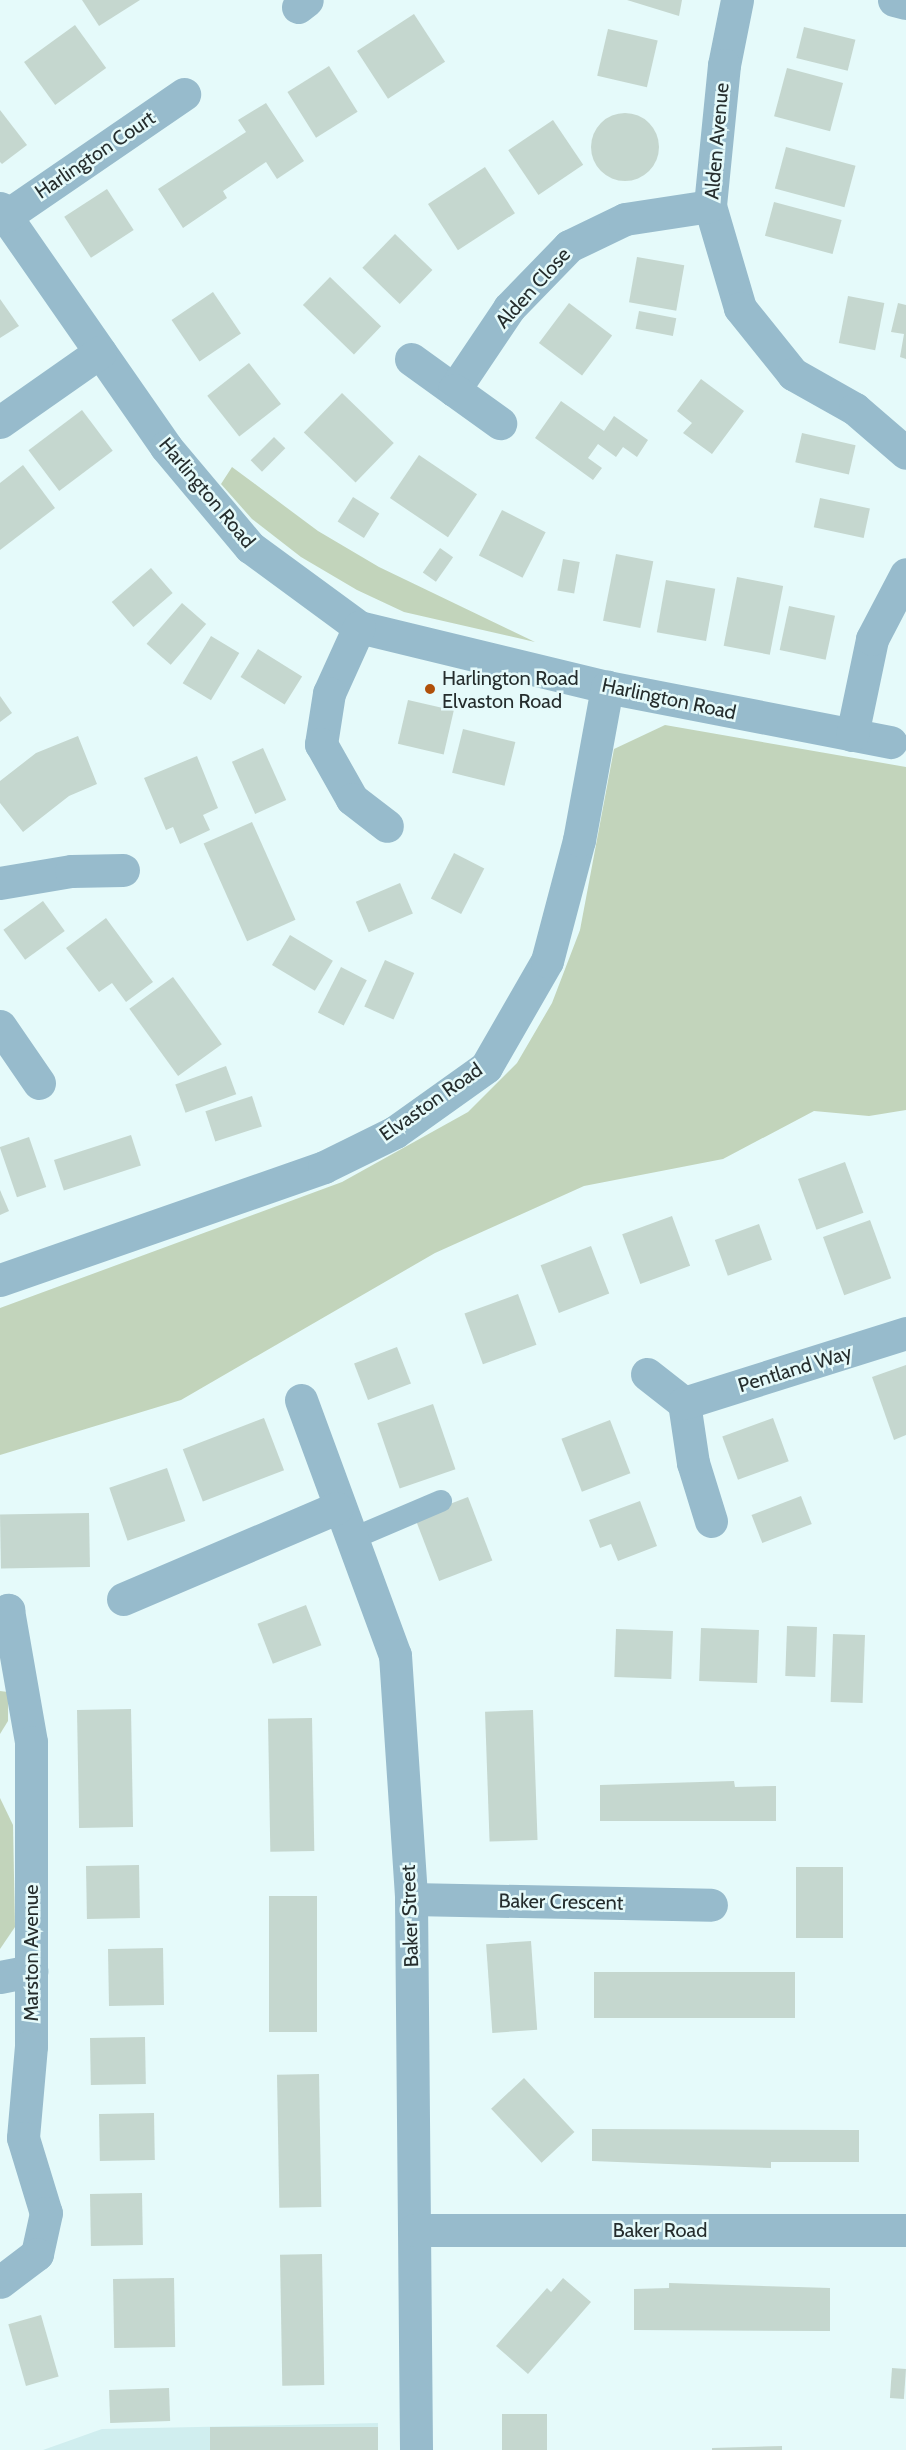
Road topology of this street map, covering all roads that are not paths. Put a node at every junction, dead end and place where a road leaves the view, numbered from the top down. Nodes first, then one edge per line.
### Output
1 (737, 0) edge
2 (894, 0) edge
3 (906, 3) edge
4 (184, 94) dead end
5 (710, 206) junction
6 (3, 212) edge
7 (100, 352) junction
8 (411, 359) dead end
9 (454, 390) junction
10 (0, 422) edge
11 (500, 423) dead end
12 (906, 453) edge
13 (906, 574) edge
14 (359, 627) junction
15 (607, 687) junction
16 (852, 735) junction
17 (891, 742) dead end
18 (387, 826) dead end
19 (123, 870) dead end
20 (0, 883) edge
21 (0, 1026) edge
22 (39, 1083) dead end
23 (0, 1280) edge
24 (906, 1333) edge
25 (647, 1374) dead end
26 (301, 1400) dead end
27 (684, 1403) junction
28 (441, 1502) dead end
29 (336, 1508) junction
30 (711, 1521) dead end
31 (349, 1540) junction
32 (123, 1599) dead end
33 (0, 1613) edge
34 (411, 1899) junction
35 (711, 1905) dead end
36 (15, 1974) edge
37 (414, 2230) junction
38 (906, 2230) edge
39 (0, 2282) edge
40 (416, 2450) edge

1 - 5 street, Alden Avenue
2 - 3 street
4 - 6 street, Harlington Court
5 - 9 street, Alden Close
5 - 12 street, Alden Avenue
6 - 7 street, Harlington Road
7 - 10 street
7 - 14 street, Harlington Road
8 - 9 street
9 - 11 street
13 - 16 street
14 - 15 street, Harlington Road
14 - 18 street
15 - 16 street, Harlington Road
15 - 23 street, Elvaston Road
16 - 17 street, Harlington Road
19 - 20 street
21 - 22 street
24 - 27 street, Pentland Way
25 - 27 street
26 - 29 street, Baker Street
27 - 30 street
28 - 31 lane
29 - 31 street, Baker Street
29 - 32 street
31 - 34 street, Baker Street
33 - 36 street, Marston Avenue
34 - 35 street, Baker Crescent
34 - 37 street, Baker Street
36 - 39 street, Marston Avenue
37 - 38 street, Baker Road
37 - 40 street, Baker Street

